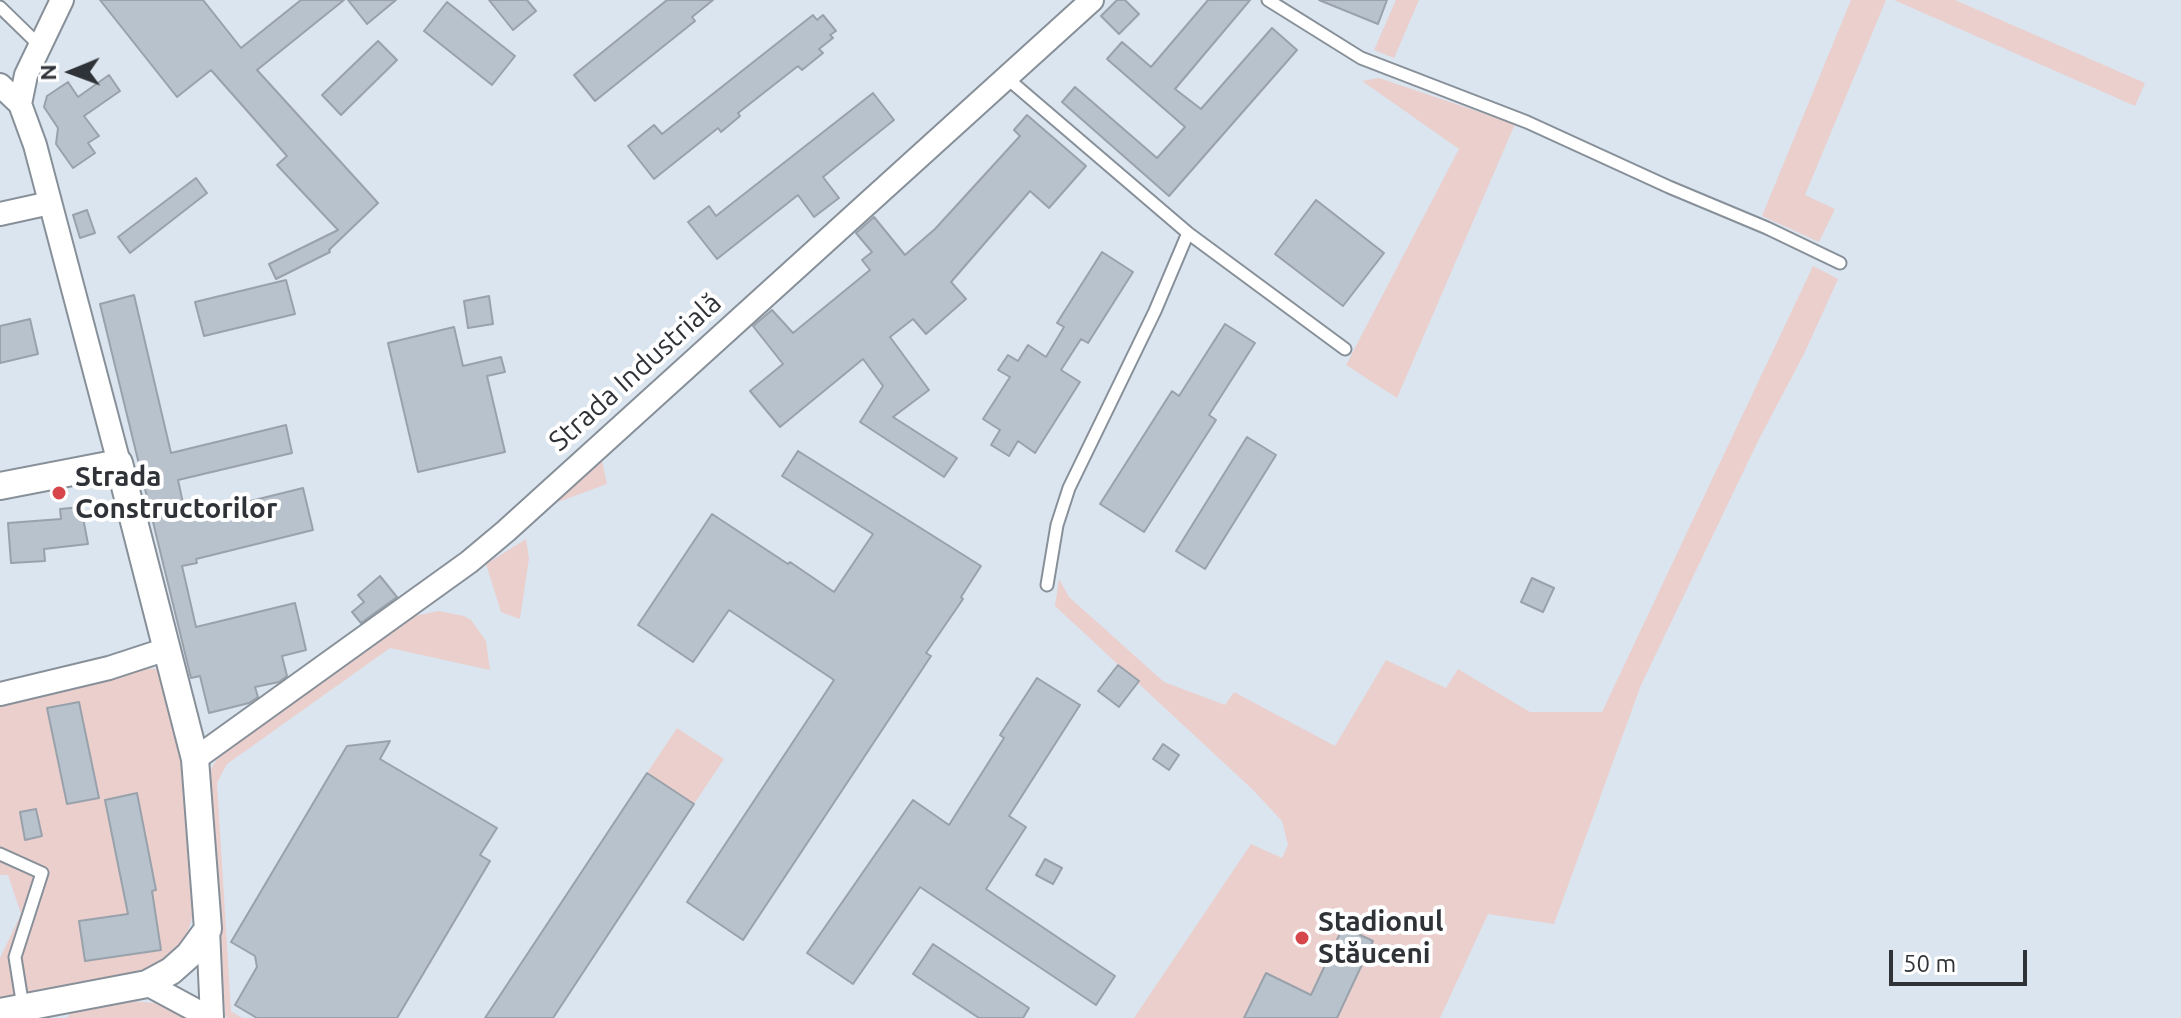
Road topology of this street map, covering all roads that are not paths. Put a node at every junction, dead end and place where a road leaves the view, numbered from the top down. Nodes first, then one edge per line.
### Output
1 (62, 0) edge
2 (1092, 0) edge
3 (1268, 0) edge
4 (0, 7) edge
5 (39, 45) junction
6 (1008, 79) junction
7 (0, 85) edge
8 (20, 104) junction
9 (50, 203) junction
10 (0, 214) edge
11 (1188, 233) junction
12 (1840, 263) dead end
13 (1345, 349) dead end
14 (119, 463) junction
15 (0, 486) edge
16 (1047, 585) dead end
17 (167, 649) junction
18 (0, 694) edge
19 (195, 759) junction
20 (0, 854) edge
21 (208, 929) junction
22 (147, 984) junction
23 (12, 1010) edge
24 (211, 1018) edge

1 - 5 street
2 - 6 street, Strada Industrială
3 - 12 lane
4 - 5 lane
5 - 8 street
6 - 11 lane
6 - 19 street, Strada Industrială
7 - 8 street
8 - 9 street
9 - 10 street
9 - 14 street
11 - 13 lane
11 - 16 lane
14 - 15 street
14 - 17 street
17 - 18 street
17 - 19 street
19 - 21 street
20 - 23 lane
21 - 22 street
21 - 24 street
22 - 23 street
22 - 24 street

